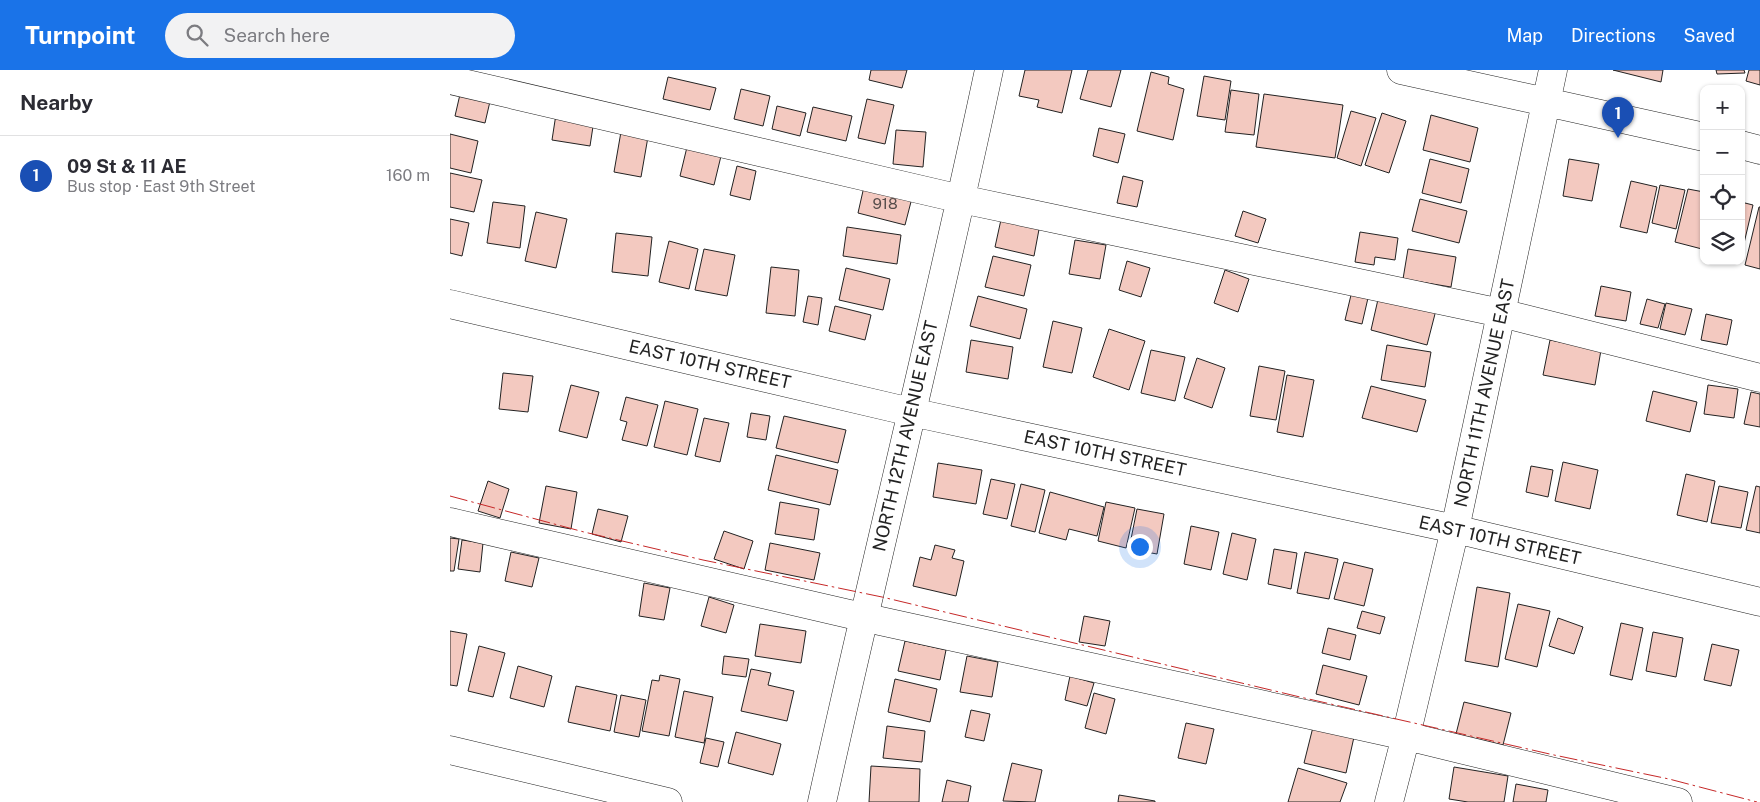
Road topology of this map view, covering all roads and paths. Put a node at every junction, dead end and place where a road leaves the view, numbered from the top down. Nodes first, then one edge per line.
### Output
1 (989, 70) edge
2 (1401, 70) edge
3 (1553, 70) edge
4 (450, 80) edge
5 (1548, 101) junction
6 (1700, 136) edge
7 (1745, 146) edge
8 (1760, 150) edge
9 (961, 199) junction
10 (450, 304) edge
11 (1501, 314) junction
12 (1760, 378) edge
13 (911, 412) junction
14 (450, 522) edge
15 (1455, 529) junction
16 (1760, 602) edge
17 (862, 617) junction
18 (1406, 736) junction
19 (450, 750) edge
20 (668, 802) edge
21 (822, 802) edge
22 (1389, 802) edge
23 (1678, 802) edge

1 - 9 street, NORTH 12TH AVENUE EAST
2 - 5 street
3 - 5 street, NORTH 11TH AVENUE EAST
4 - 9 street
5 - 6 street
5 - 11 street, NORTH 11TH AVENUE EAST
7 - 8 street
9 - 11 street
9 - 13 street, NORTH 12TH AVENUE EAST
10 - 13 street, EAST 10TH STREET
11 - 12 street
11 - 15 street, NORTH 11TH AVENUE EAST
13 - 15 street, EAST 10TH STREET
13 - 17 street, NORTH 12TH AVENUE EAST
14 - 17 street
15 - 16 street, EAST 10TH STREET
15 - 18 street, NORTH 11TH AVENUE EAST
17 - 18 street
17 - 21 street, NORTH 12TH AVENUE EAST
18 - 22 street, NORTH 11TH AVENUE EAST
18 - 23 street
19 - 20 street

